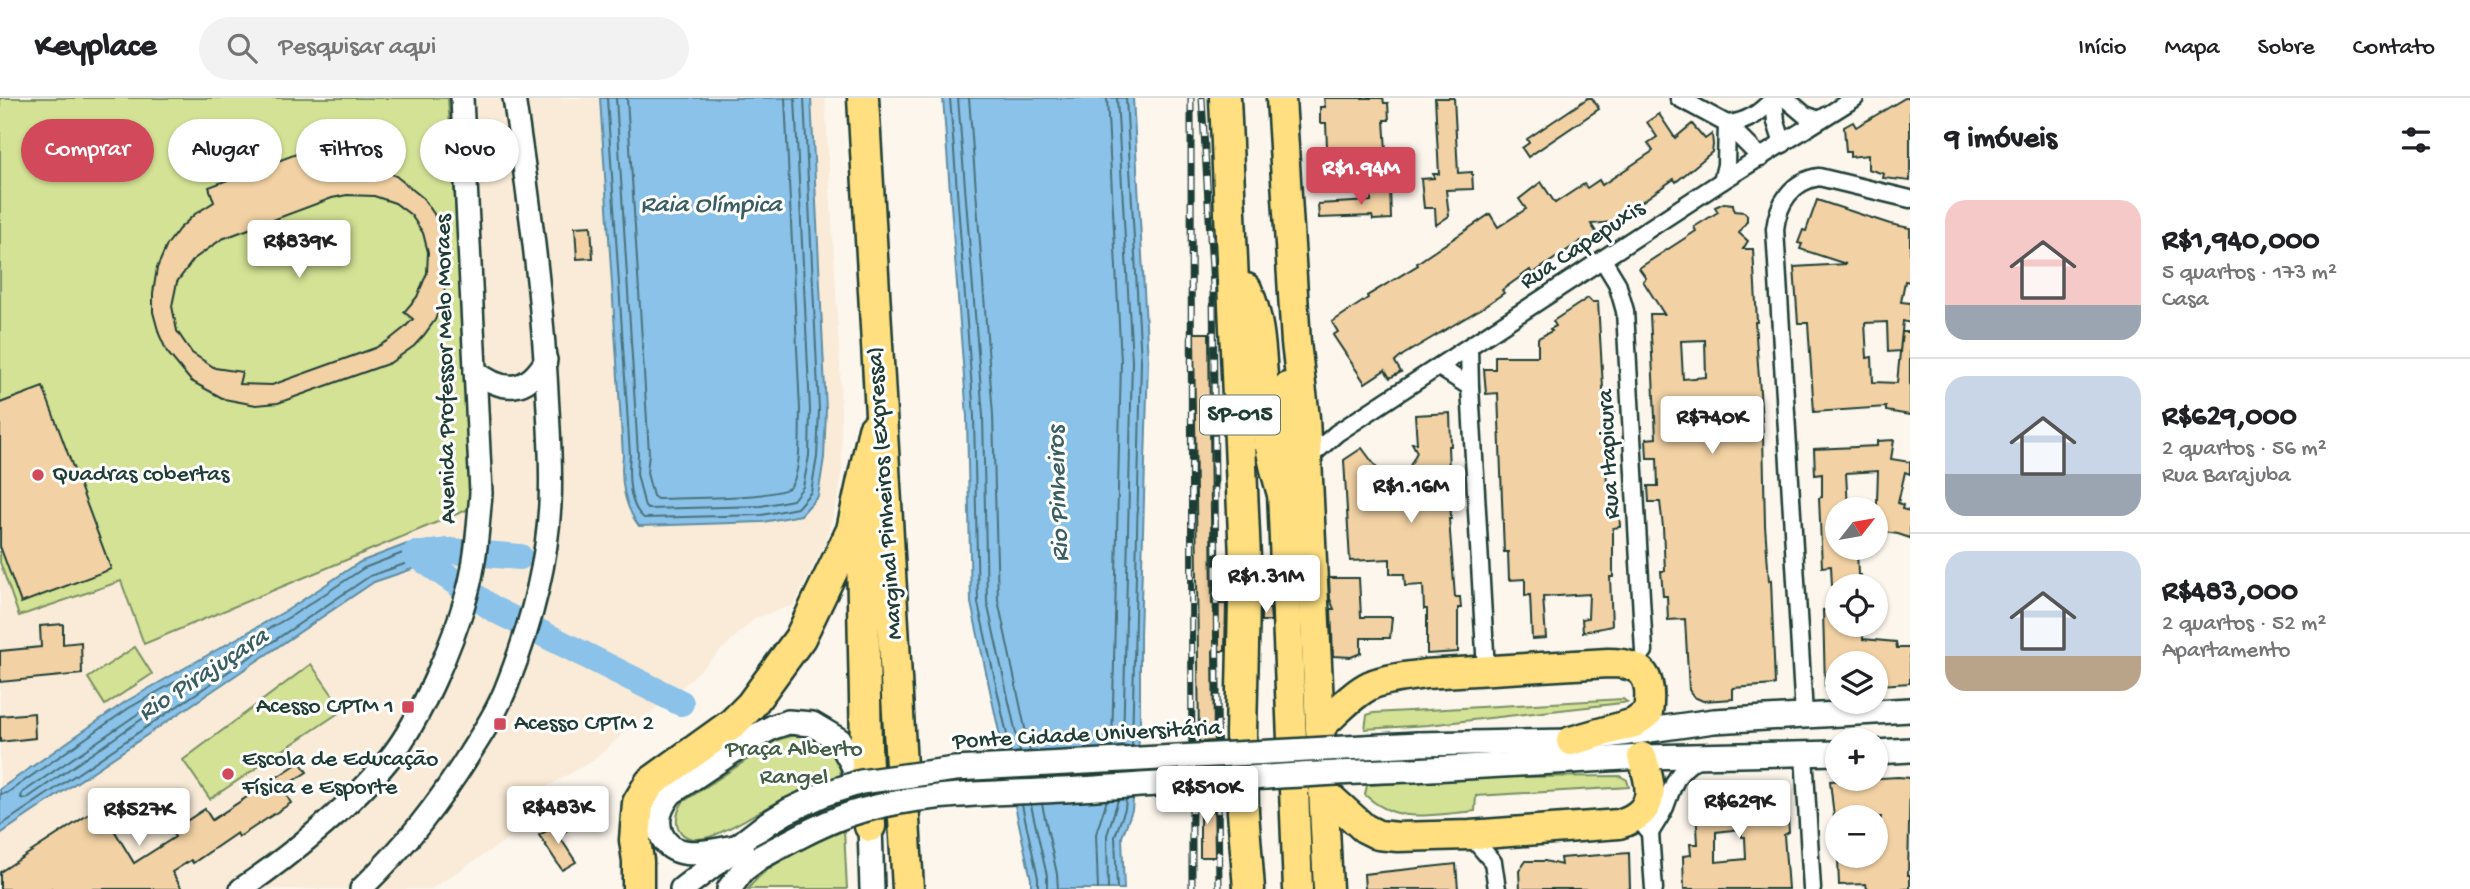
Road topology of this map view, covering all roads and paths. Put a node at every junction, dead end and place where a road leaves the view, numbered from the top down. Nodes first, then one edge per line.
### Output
1 (463, 98) edge
2 (513, 98) edge
3 (863, 98) edge
4 (1225, 98) edge
5 (1281, 98) edge
6 (1679, 98) edge
7 (1774, 98) edge
8 (1786, 98) edge
9 (1854, 98) edge
10 (1819, 120) junction
11 (1727, 124) junction
12 (1783, 144) junction
13 (1761, 158) junction
14 (1722, 181) junction
15 (1910, 199) edge
16 (1604, 260) junction
17 (1233, 264) junction
18 (1296, 343) junction
19 (1469, 347) junction
20 (545, 360) junction
21 (1438, 367) junction
22 (475, 371) junction
23 (1469, 387) junction
24 (880, 408) junction
25 (1304, 418) junction
26 (1337, 433) junction
27 (1306, 460) junction
28 (886, 488) junction
29 (1282, 491) junction
30 (1644, 651) dead end
31 (1486, 670) junction
32 (1910, 710) edge
33 (1804, 715) junction
34 (1320, 727) junction
35 (1572, 741) junction
36 (1910, 750) edge
37 (1888, 751) edge
38 (1825, 753) edge
39 (1804, 754) junction
40 (1642, 757) junction
41 (1701, 757) junction
42 (1324, 792) junction
43 (870, 825) junction
44 (1639, 827) junction
45 (1470, 835) junction
46 (737, 847) junction
47 (1497, 882) edge
48 (872, 886) edge
49 (241, 889) edge
50 (361, 889) edge
51 (638, 889) edge
52 (682, 889) edge
53 (729, 889) edge
54 (908, 889) edge
55 (1249, 889) edge
56 (1298, 889) edge
57 (1328, 889) edge
58 (1654, 889) edge
59 (1812, 889) edge

1 - 22 street, Avenida Professor Melo Moraes
2 - 20 street
3 - 24 highway, Marginal Pinheiros (Expressa)
4 - 17 highway, SP-015
5 - 18 highway
6 - 11 street
7 - 11 street
7 - 12 street
8 - 10 street
9 - 10 street, Rua Capepuxis
10 - 12 street, Rua Capepuxis
11 - 13 street
11 - 14 street
12 - 13 street, Rua Capepuxis
13 - 14 street, Rua Capepuxis
14 - 16 street, Rua Capepuxis
15 - 33 street
16 - 19 street, Rua Capepuxis
16 - 30 street, Rua Itapicura
17 - 29 highway
17 - 55 highway, SP-015
18 - 25 highway
18 - 29 highway
19 - 21 street, Rua Capepuxis
19 - 23 street
20 - 22 street
20 - 50 street
21 - 23 street
21 - 26 street, Rua Capepuxis
22 - 49 street, Avenida Professor Melo Moraes
23 - 31 street
24 - 28 highway, Marginal Pinheiros (Expressa)
24 - 51 highway
25 - 26 street
25 - 27 highway
26 - 27 street, Rua Capepuxis
27 - 34 highway
28 - 43 highway
28 - 54 highway, Marginal Pinheiros (Expressa)
29 - 56 highway
31 - 34 highway
31 - 35 highway
32 - 33 main road, Ponte Cidade Universitária
33 - 35 main road, Ponte Cidade Universitária
34 - 42 highway
35 - 46 main road, Ponte Cidade Universitária, bridge
36 - 37 main road
38 - 39 main road, Ponte Cidade Universitária
39 - 41 main road, Ponte Cidade Universitária
39 - 59 street
40 - 41 main road, Ponte Cidade Universitária
40 - 44 highway
40 - 53 main road, Ponte Cidade Universitária, bridge
41 - 44 street
42 - 45 highway
42 - 57 highway
43 - 46 main road
43 - 48 main road
44 - 45 highway
44 - 58 street
45 - 47 street
46 - 52 main road, Ponte Cidade Universitária

